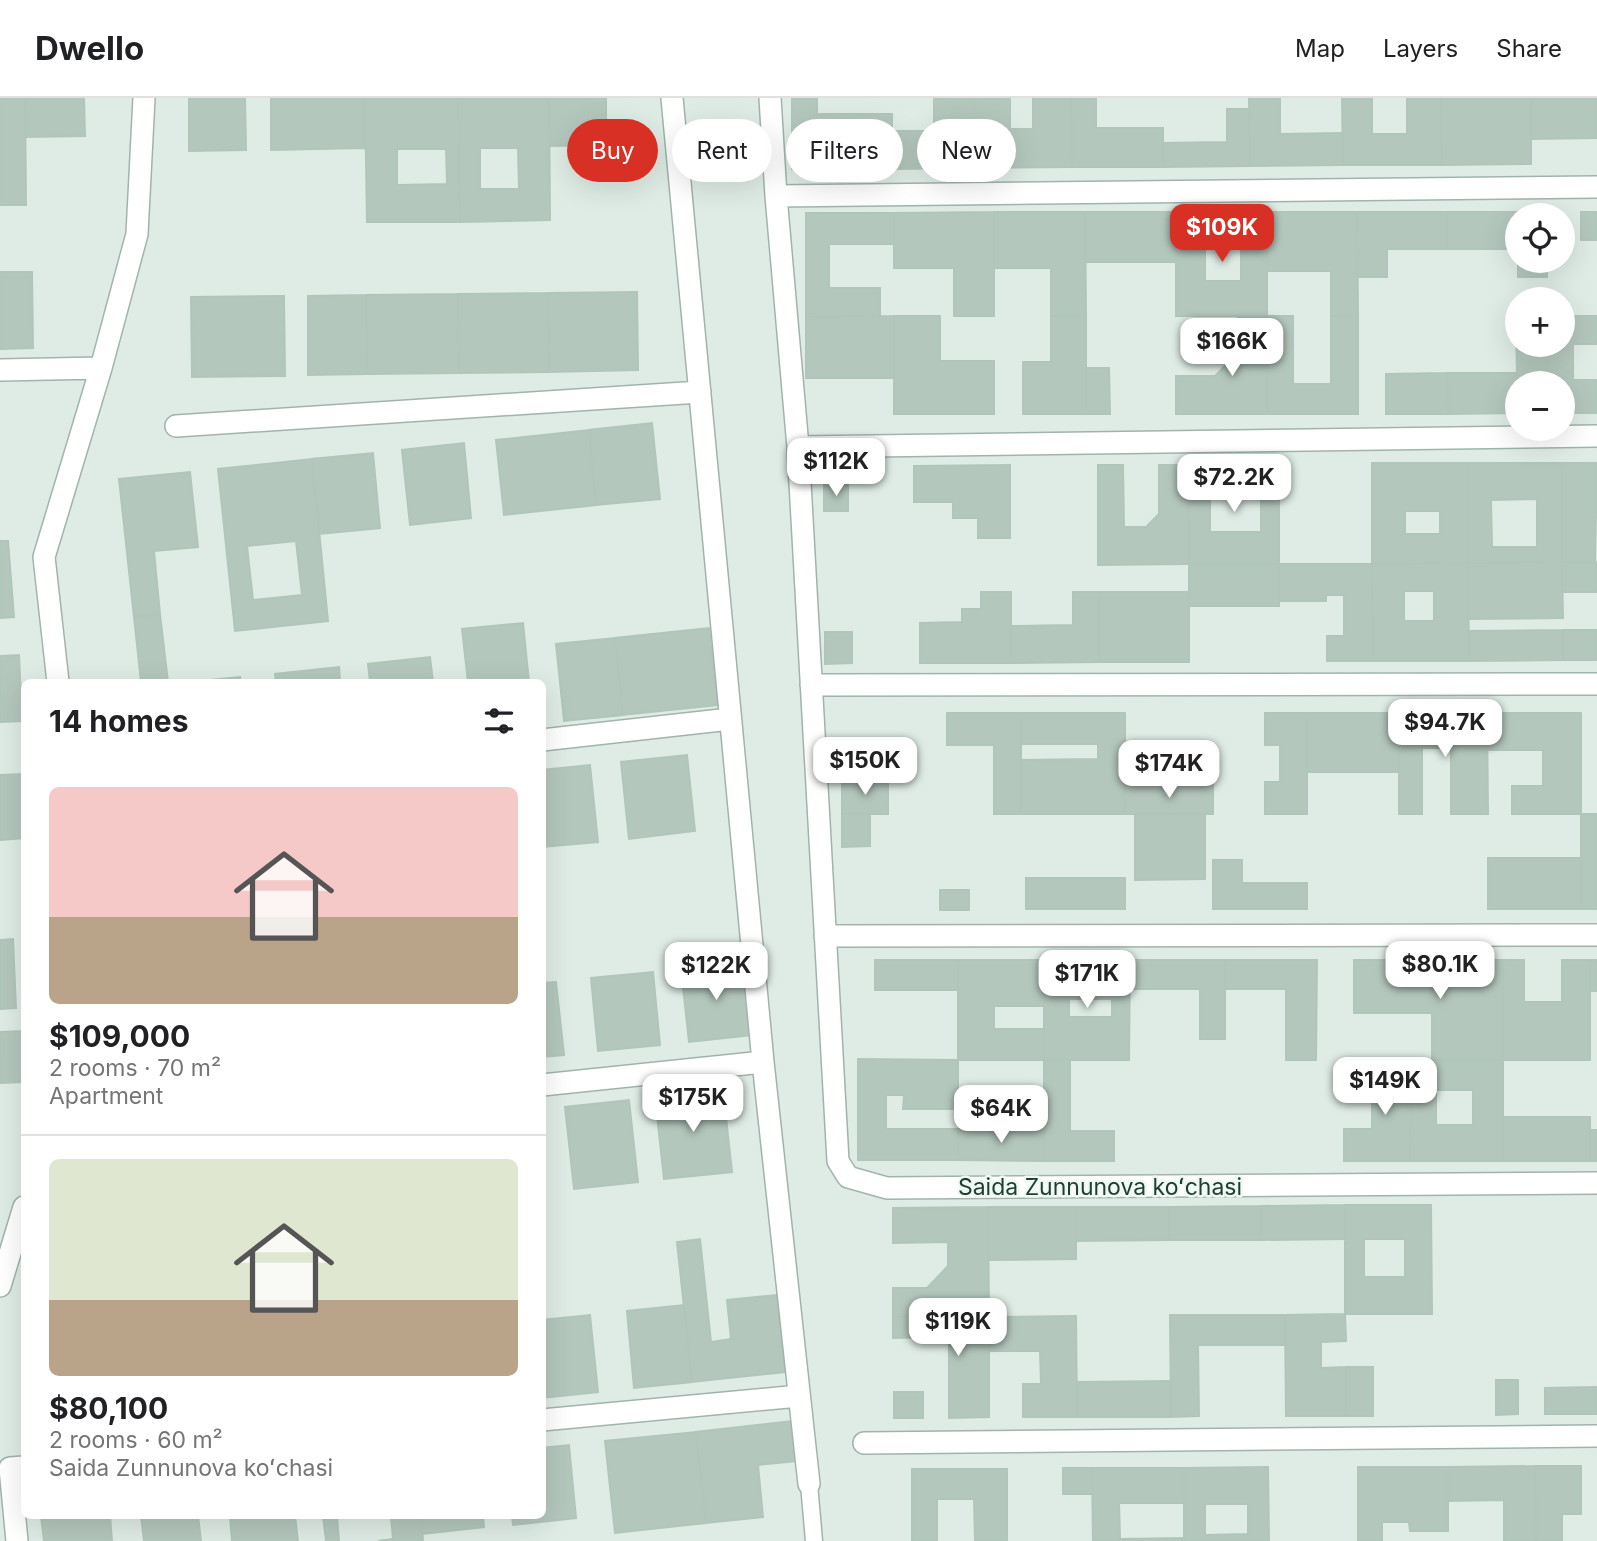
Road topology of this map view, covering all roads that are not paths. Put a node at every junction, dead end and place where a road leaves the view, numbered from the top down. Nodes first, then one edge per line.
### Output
1 (144, 98) edge
2 (672, 98) edge
3 (770, 98) edge
4 (1597, 187) edge
5 (776, 196) junction
6 (101, 368) junction
7 (0, 370) edge
8 (700, 392) junction
9 (176, 426) dead end
10 (1597, 436) edge
11 (798, 447) junction
12 (58, 679) edge
13 (1597, 684) edge
14 (811, 685) junction
15 (730, 719) junction
16 (546, 740) edge
17 (1597, 935) edge
18 (825, 936) junction
19 (763, 1062) junction
20 (546, 1085) edge
21 (1597, 1183) edge
22 (21, 1217) edge
23 (0, 1286) edge
24 (799, 1396) junction
25 (546, 1420) edge
26 (1597, 1436) edge
27 (864, 1443) dead end
28 (21, 1467) edge
29 (809, 1484) joint
30 (17, 1541) edge
31 (814, 1541) edge

1 - 6 street
2 - 8 street
3 - 5 street, Saida Zunnunova koʻchasi
4 - 5 street
5 - 11 street, Saida Zunnunova koʻchasi
6 - 7 street
6 - 12 street
8 - 9 street
8 - 15 street
10 - 11 street
11 - 14 street, Saida Zunnunova koʻchasi
13 - 14 street
14 - 18 street, Saida Zunnunova koʻchasi
15 - 16 street
15 - 19 street
17 - 18 street
18 - 21 street, Saida Zunnunova koʻchasi
19 - 20 street
19 - 24 street
22 - 23 street
24 - 25 street
24 - 29 street
26 - 27 street
28 - 30 street
29 - 31 lane

